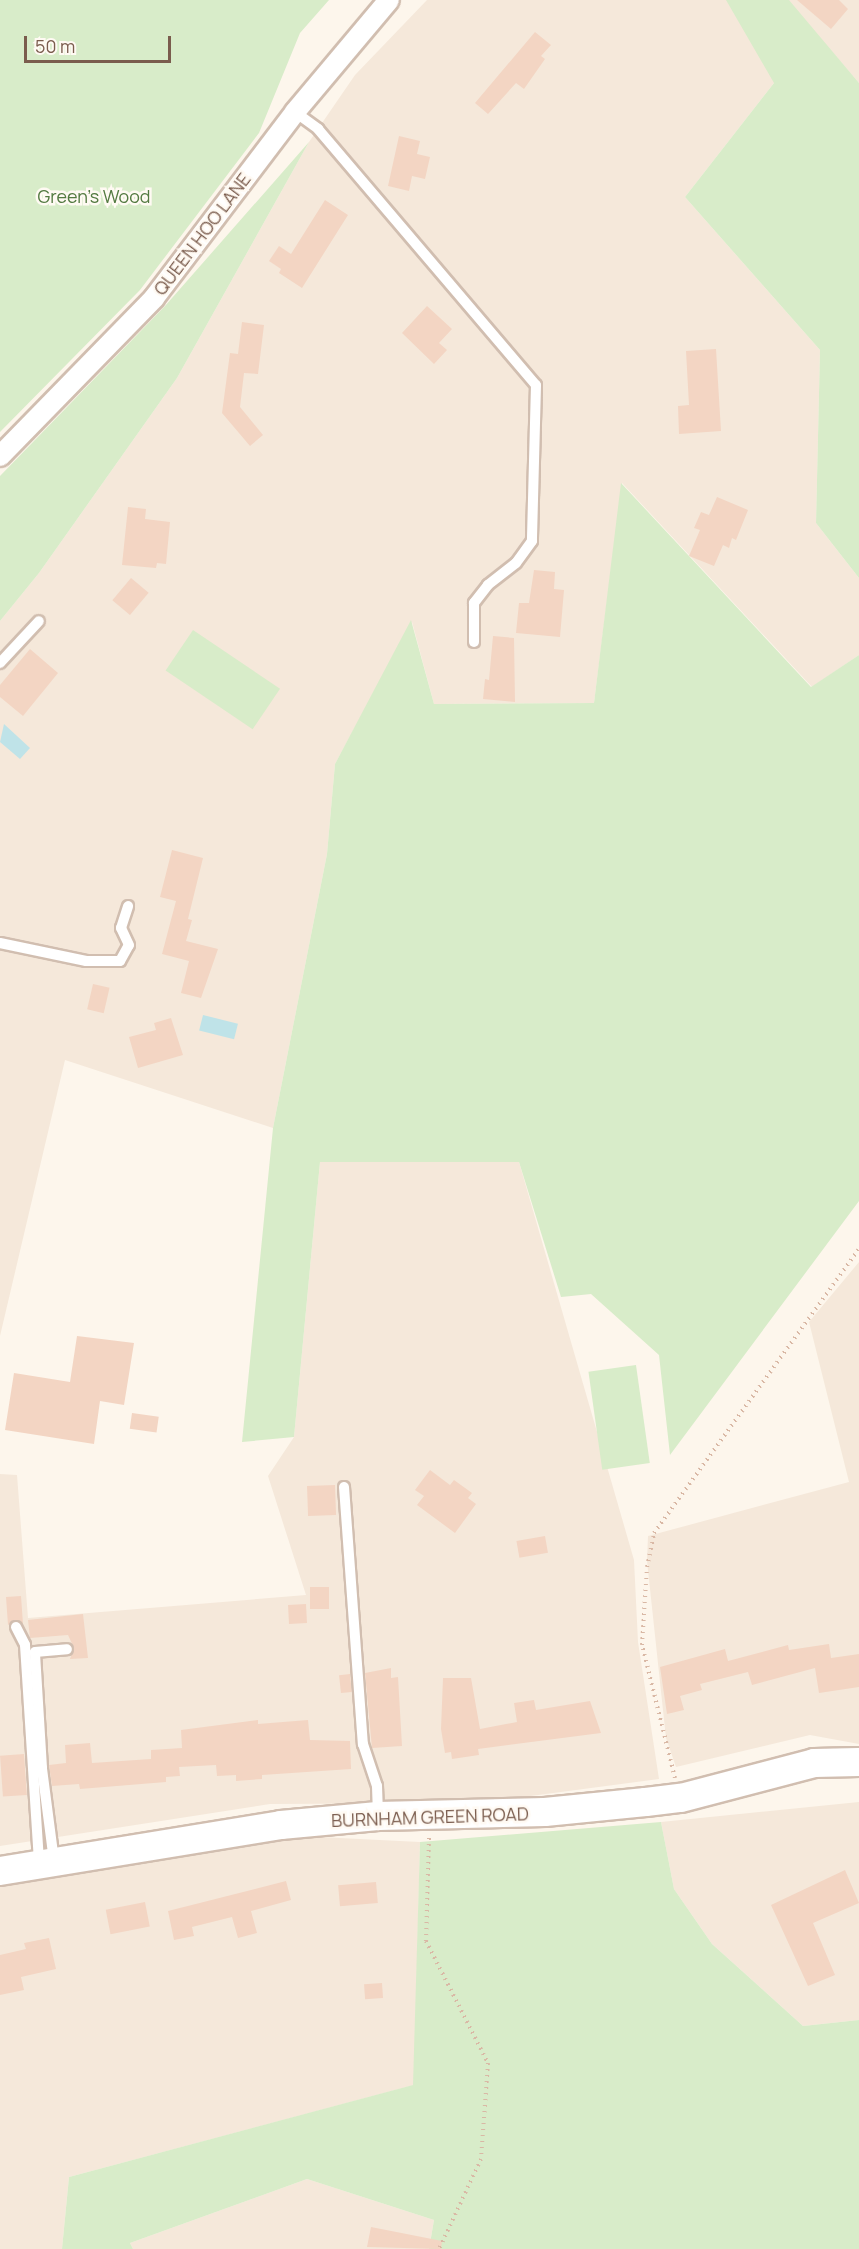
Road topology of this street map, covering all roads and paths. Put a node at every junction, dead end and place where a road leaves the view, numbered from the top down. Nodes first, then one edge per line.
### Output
1 (389, 0) edge
2 (295, 112) junction
3 (0, 456) edge
4 (39, 621) dead end
5 (474, 642) dead end
6 (0, 663) edge
7 (128, 906) dead end
8 (0, 943) edge
9 (859, 1249) edge
10 (344, 1486) dead end
11 (16, 1628) dead end
12 (67, 1648) dead end
13 (859, 1762) edge
14 (681, 1798) junction
15 (378, 1816) junction
16 (430, 1816) junction
17 (46, 1862) junction
18 (0, 1871) edge
19 (439, 2249) edge

1 - 2 street, QUEEN HOO LANE
2 - 3 street, QUEEN HOO LANE
2 - 5 lane
4 - 6 lane
7 - 8 lane
9 - 14 path
10 - 15 lane
11 - 17 lane
12 - 17 lane
13 - 14 street, BURNHAM GREEN ROAD
14 - 16 street, BURNHAM GREEN ROAD
15 - 16 street, BURNHAM GREEN ROAD
15 - 17 street, BURNHAM GREEN ROAD
16 - 19 path
17 - 18 street, BURNHAM GREEN ROAD

